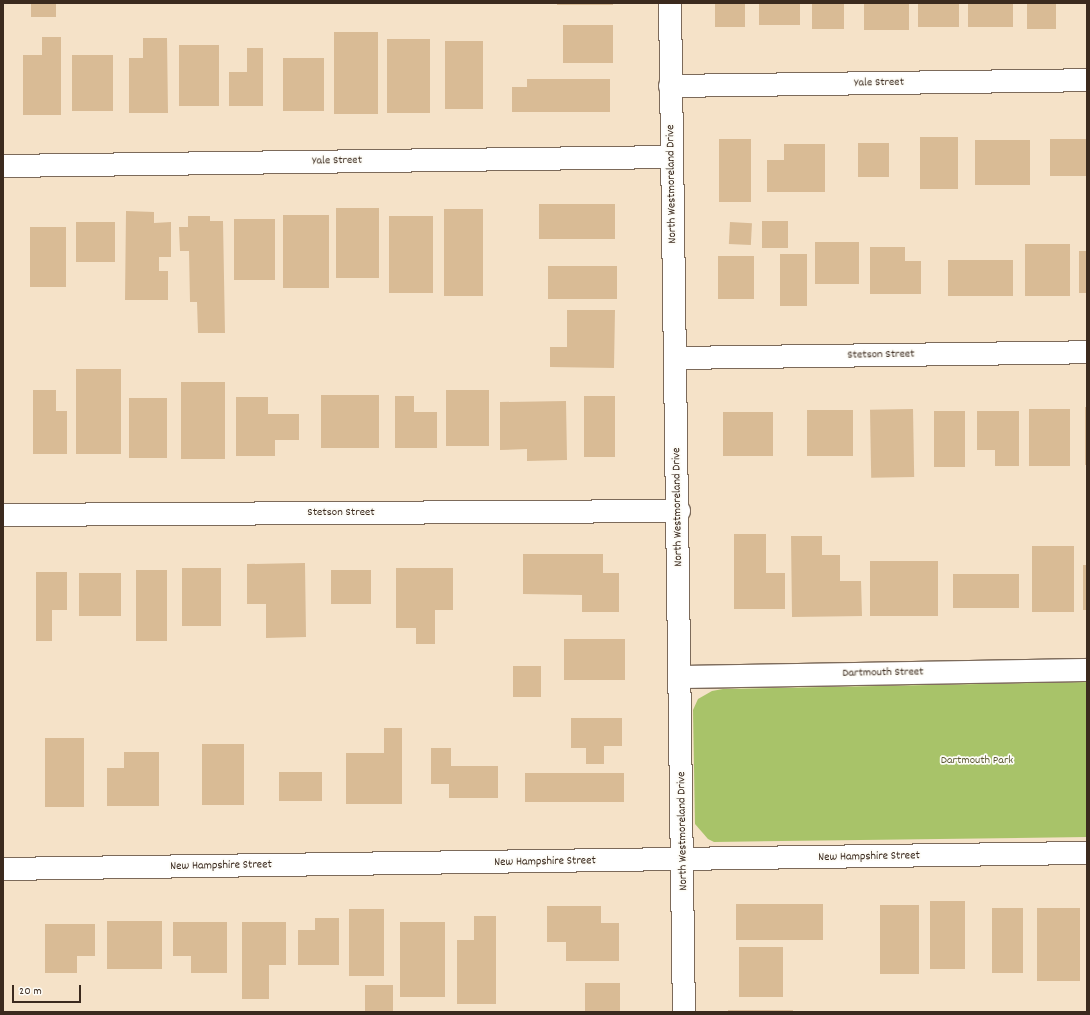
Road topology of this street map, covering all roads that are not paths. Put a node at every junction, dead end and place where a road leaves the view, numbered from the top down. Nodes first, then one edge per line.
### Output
1 (670, 3) edge
2 (1087, 80) edge
3 (670, 86) junction
4 (670, 156) junction
5 (3, 166) edge
6 (1087, 352) edge
7 (676, 358) junction
8 (679, 510) junction
9 (3, 515) edge
10 (1087, 670) edge
11 (680, 677) junction
12 (1087, 853) edge
13 (683, 860) junction
14 (3, 869) edge
15 (684, 1012) edge

1 - 3 street, North Westmoreland Drive
2 - 3 street, Yale Street
3 - 4 street, North Westmoreland Drive
4 - 5 street, Yale Street
4 - 7 street, North Westmoreland Drive
6 - 7 street, Stetson Street
7 - 8 street, North Westmoreland Drive
8 - 9 street, Stetson Street
8 - 11 street, North Westmoreland Drive
10 - 11 street, Dartmouth Street
11 - 13 street, North Westmoreland Drive
12 - 13 street, New Hampshire Street
13 - 14 street, New Hampshire Street
13 - 15 street, North Westmoreland Drive

